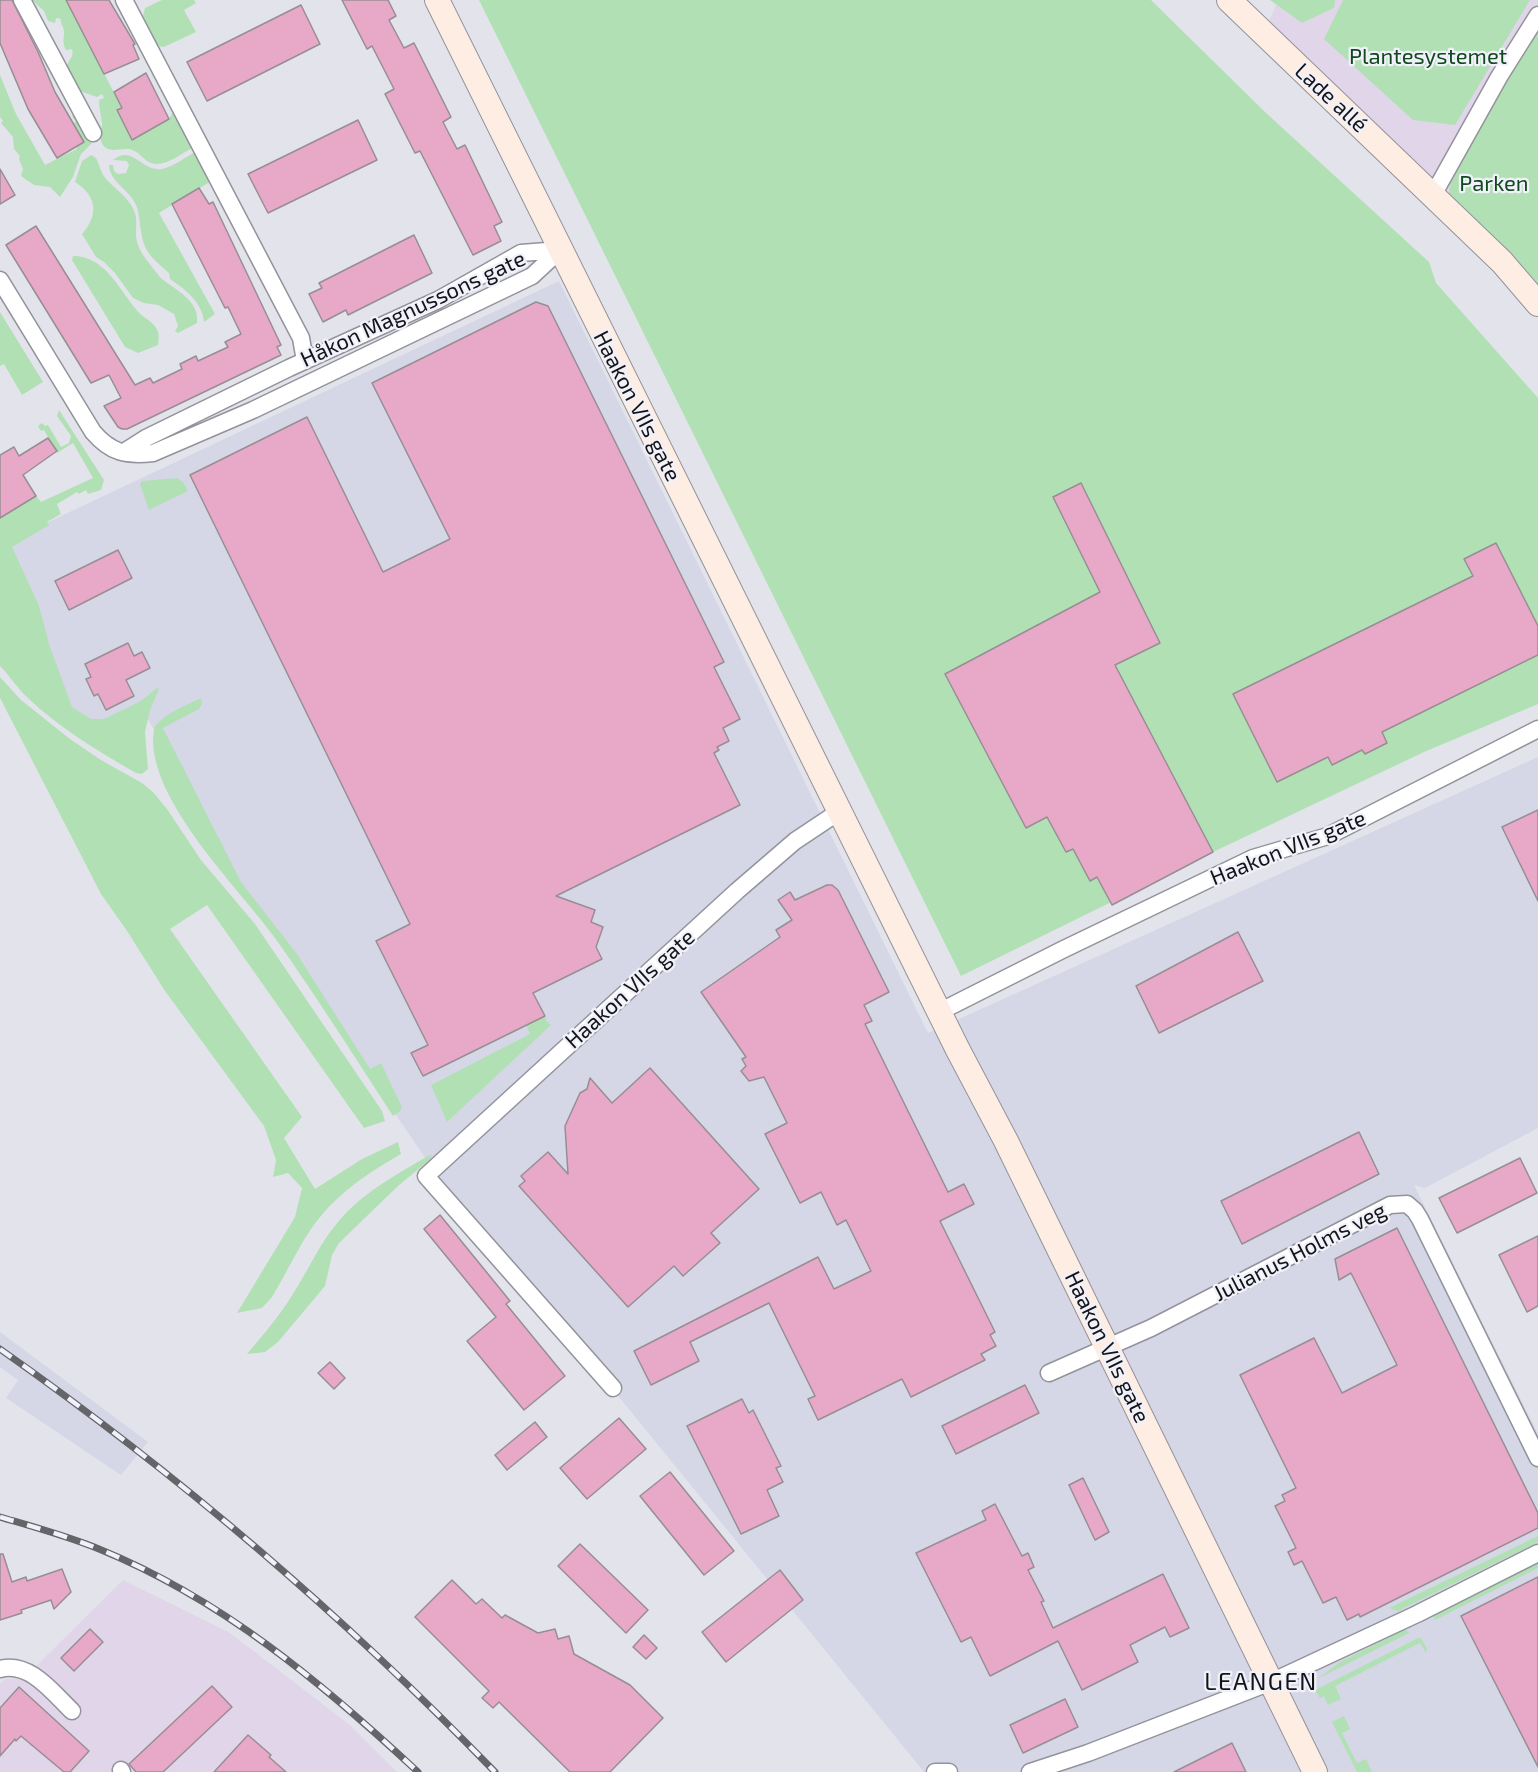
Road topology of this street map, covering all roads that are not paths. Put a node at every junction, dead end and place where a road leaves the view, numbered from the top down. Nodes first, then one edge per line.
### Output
1 (22, 0) edge
2 (124, 0) edge
3 (437, 0) edge
4 (1229, 0) edge
5 (1538, 15) edge
6 (93, 134) dead end
7 (1433, 195) junction
8 (560, 250) junction
9 (0, 280) edge
10 (1538, 304) edge
11 (306, 361) junction
12 (124, 452) junction
13 (1538, 729) edge
14 (840, 812) junction
15 (939, 1012) junction
16 (1107, 1347) junction
17 (1049, 1373) dead end
18 (612, 1388) dead end
19 (1538, 1458) edge
20 (1538, 1553) edge
21 (0, 1669) edge
22 (1271, 1682) junction
23 (72, 1711) dead end
24 (935, 1772) edge
25 (948, 1772) edge
26 (1030, 1772) edge
27 (1315, 1772) edge

1 - 6 street
2 - 11 street
3 - 8 main road, Haakon VIIs gate
4 - 7 main road, Lade allé
5 - 7 street
7 - 10 main road, Lade allé
8 - 11 street, Håkon Magnussons gate
8 - 12 street, Håkon Magnussons gate
8 - 14 main road, Haakon VIIs gate
9 - 12 street, Håkon Magnussons gate
11 - 12 street, Håkon Magnussons gate
13 - 15 street, Haakon VIIs gate
14 - 15 main road, Haakon VIIs gate
14 - 18 street, Haakon VIIs gate
15 - 16 main road, Haakon VIIs gate
16 - 17 street
16 - 19 street, Julianus Holms veg
16 - 22 main road, Haakon VIIs gate
20 - 22 street
21 - 23 street
22 - 26 street
22 - 27 main road, Haakon VIIs gate
24 - 25 street

